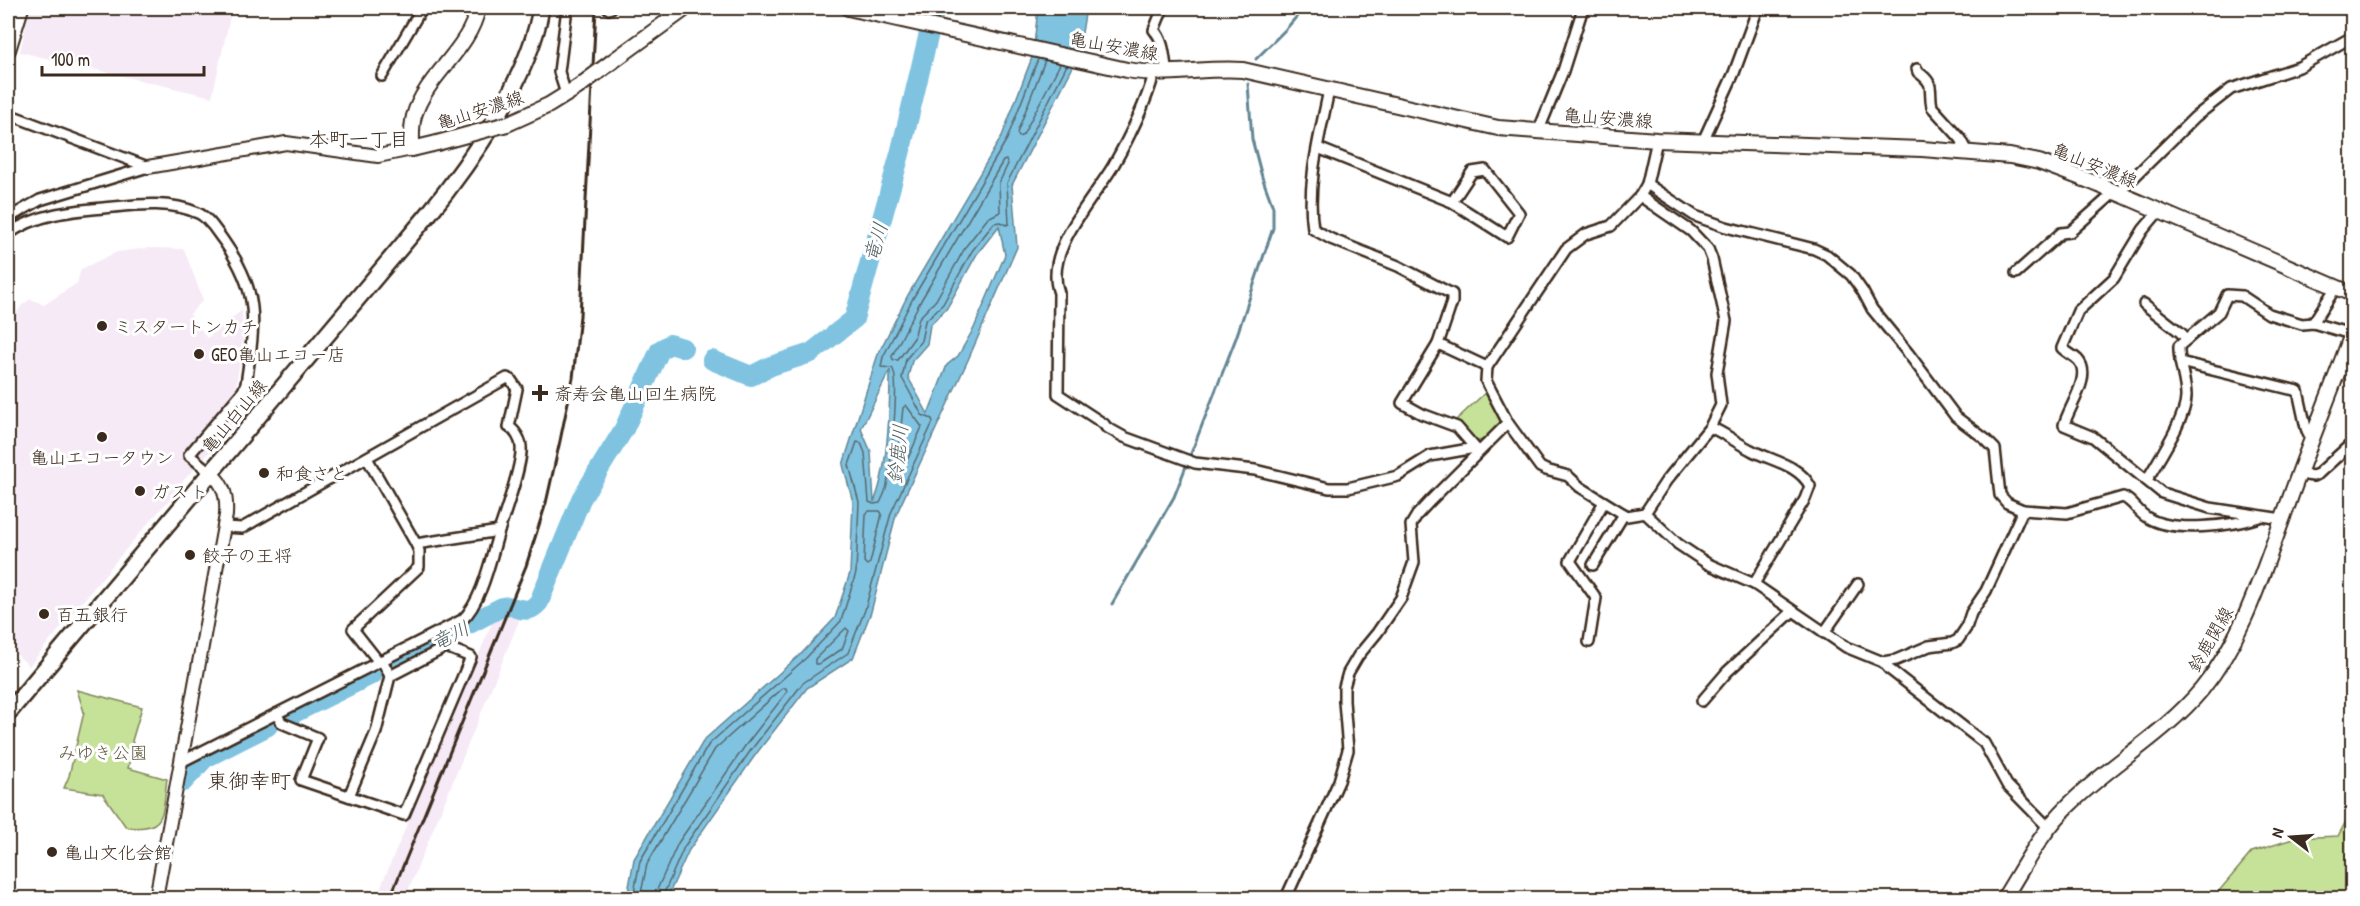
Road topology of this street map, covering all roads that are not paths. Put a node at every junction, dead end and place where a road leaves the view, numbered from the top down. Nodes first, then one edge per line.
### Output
1 (21, 8) edge
2 (422, 8) edge
3 (478, 8) edge
4 (541, 8) edge
5 (567, 8) edge
6 (686, 8) edge
7 (848, 8) edge
8 (1163, 8) edge
9 (1583, 8) edge
10 (1758, 8) edge
11 (2352, 37) edge
12 (8, 50) edge
13 (1917, 69) dead end
14 (1160, 73) junction
15 (381, 76) dead end
16 (1329, 90) junction
17 (566, 94) junction
18 (8, 114) edge
19 (1538, 132) junction
20 (1658, 140) junction
21 (1703, 141) junction
22 (1318, 148) junction
23 (412, 149) junction
24 (1968, 152) junction
25 (148, 168) junction
26 (1647, 184) junction
27 (2116, 193) junction
28 (1641, 196) junction
29 (1452, 202) junction
30 (2159, 211) junction
31 (8, 218) edge
32 (8, 234) edge
33 (2016, 273) dead end
34 (2336, 287) junction
35 (2352, 294) edge
36 (2144, 304) dead end
37 (2313, 323) junction
38 (2348, 333) edge
39 (2187, 339) junction
40 (1438, 344) junction
41 (2180, 362) junction
42 (1487, 367) junction
43 (1508, 423) junction
44 (1710, 427) junction
45 (2312, 441) junction
46 (2352, 443) edge
47 (1477, 449) junction
48 (367, 458) junction
49 (211, 473) junction
50 (2299, 474) junction
51 (2147, 480) junction
52 (1604, 502) junction
53 (2023, 510) junction
54 (1645, 513) junction
55 (1624, 514) junction
56 (2263, 516) junction
57 (2282, 519) junction
58 (225, 527) junction
59 (499, 531) junction
60 (416, 543) junction
61 (1593, 565) dead end
62 (1754, 584) junction
63 (1858, 584) dead end
64 (1792, 612) junction
65 (1824, 633) junction
66 (1589, 642) dead end
67 (381, 661) junction
68 (1883, 662) junction
69 (390, 676) junction
70 (1702, 700) dead end
71 (8, 713) edge
72 (276, 714) junction
73 (181, 762) junction
74 (349, 796) junction
75 (2049, 827) junction
76 (156, 898) edge
77 (1286, 898) edge
78 (2004, 898) edge

1 - 12 main road
2 - 15 street
3 - 23 main road, 亀山安濃線
4 - 49 main road, 亀山白山線
5 - 17 street
6 - 17 main road, 亀山安濃線, bridge
7 - 14 main road, 亀山安濃線
8 - 14 street
9 - 19 street
10 - 21 street
11 - 27 street
13 - 24 street
14 - 16 main road, 亀山安濃線
14 - 47 street
16 - 19 main road, 亀山安濃線
16 - 22 street
17 - 23 main road, 亀山安濃線, bridge
18 - 25 street
19 - 20 main road, 亀山安濃線
20 - 21 main road, 亀山安濃線
20 - 26 street
21 - 24 main road, 亀山安濃線
22 - 29 street
22 - 40 street
23 - 25 street
24 - 27 main road, 亀山安濃線
25 - 31 street
26 - 28 street
26 - 53 street
27 - 30 main road, 亀山安濃線
27 - 33 street
28 - 42 street
28 - 44 street
29 - 29 street
30 - 34 main road, 亀山安濃線
30 - 51 street
32 - 49 street
34 - 35 main road, 亀山安濃線
34 - 37 street
36 - 39 street
37 - 38 street
37 - 39 street
38 - 45 main road, 鈴鹿関線
39 - 41 street
40 - 42 street
40 - 47 street
41 - 45 street
41 - 51 street
42 - 43 street
43 - 47 street
43 - 52 street
44 - 54 street
44 - 62 street
45 - 50 main road, 鈴鹿関線
46 - 50 street
47 - 77 street
48 - 58 street
48 - 59 street
48 - 60 street
49 - 58 street
49 - 71 main road, 亀山白山線
50 - 57 main road, 鈴鹿関線
51 - 56 street
52 - 55 street
52 - 66 street
53 - 56 street
53 - 68 street
54 - 55 street
54 - 62 street
55 - 61 street
56 - 57 street
57 - 75 main road, 鈴鹿関線
58 - 73 street
59 - 60 street
59 - 67 street
60 - 67 street
62 - 64 street
63 - 65 street
64 - 65 street
64 - 70 street
65 - 68 street
67 - 69 street
67 - 72 street
68 - 75 street
69 - 74 street
69 - 74 street
72 - 73 street
72 - 74 street
73 - 76 street
75 - 78 main road, 鈴鹿関線

